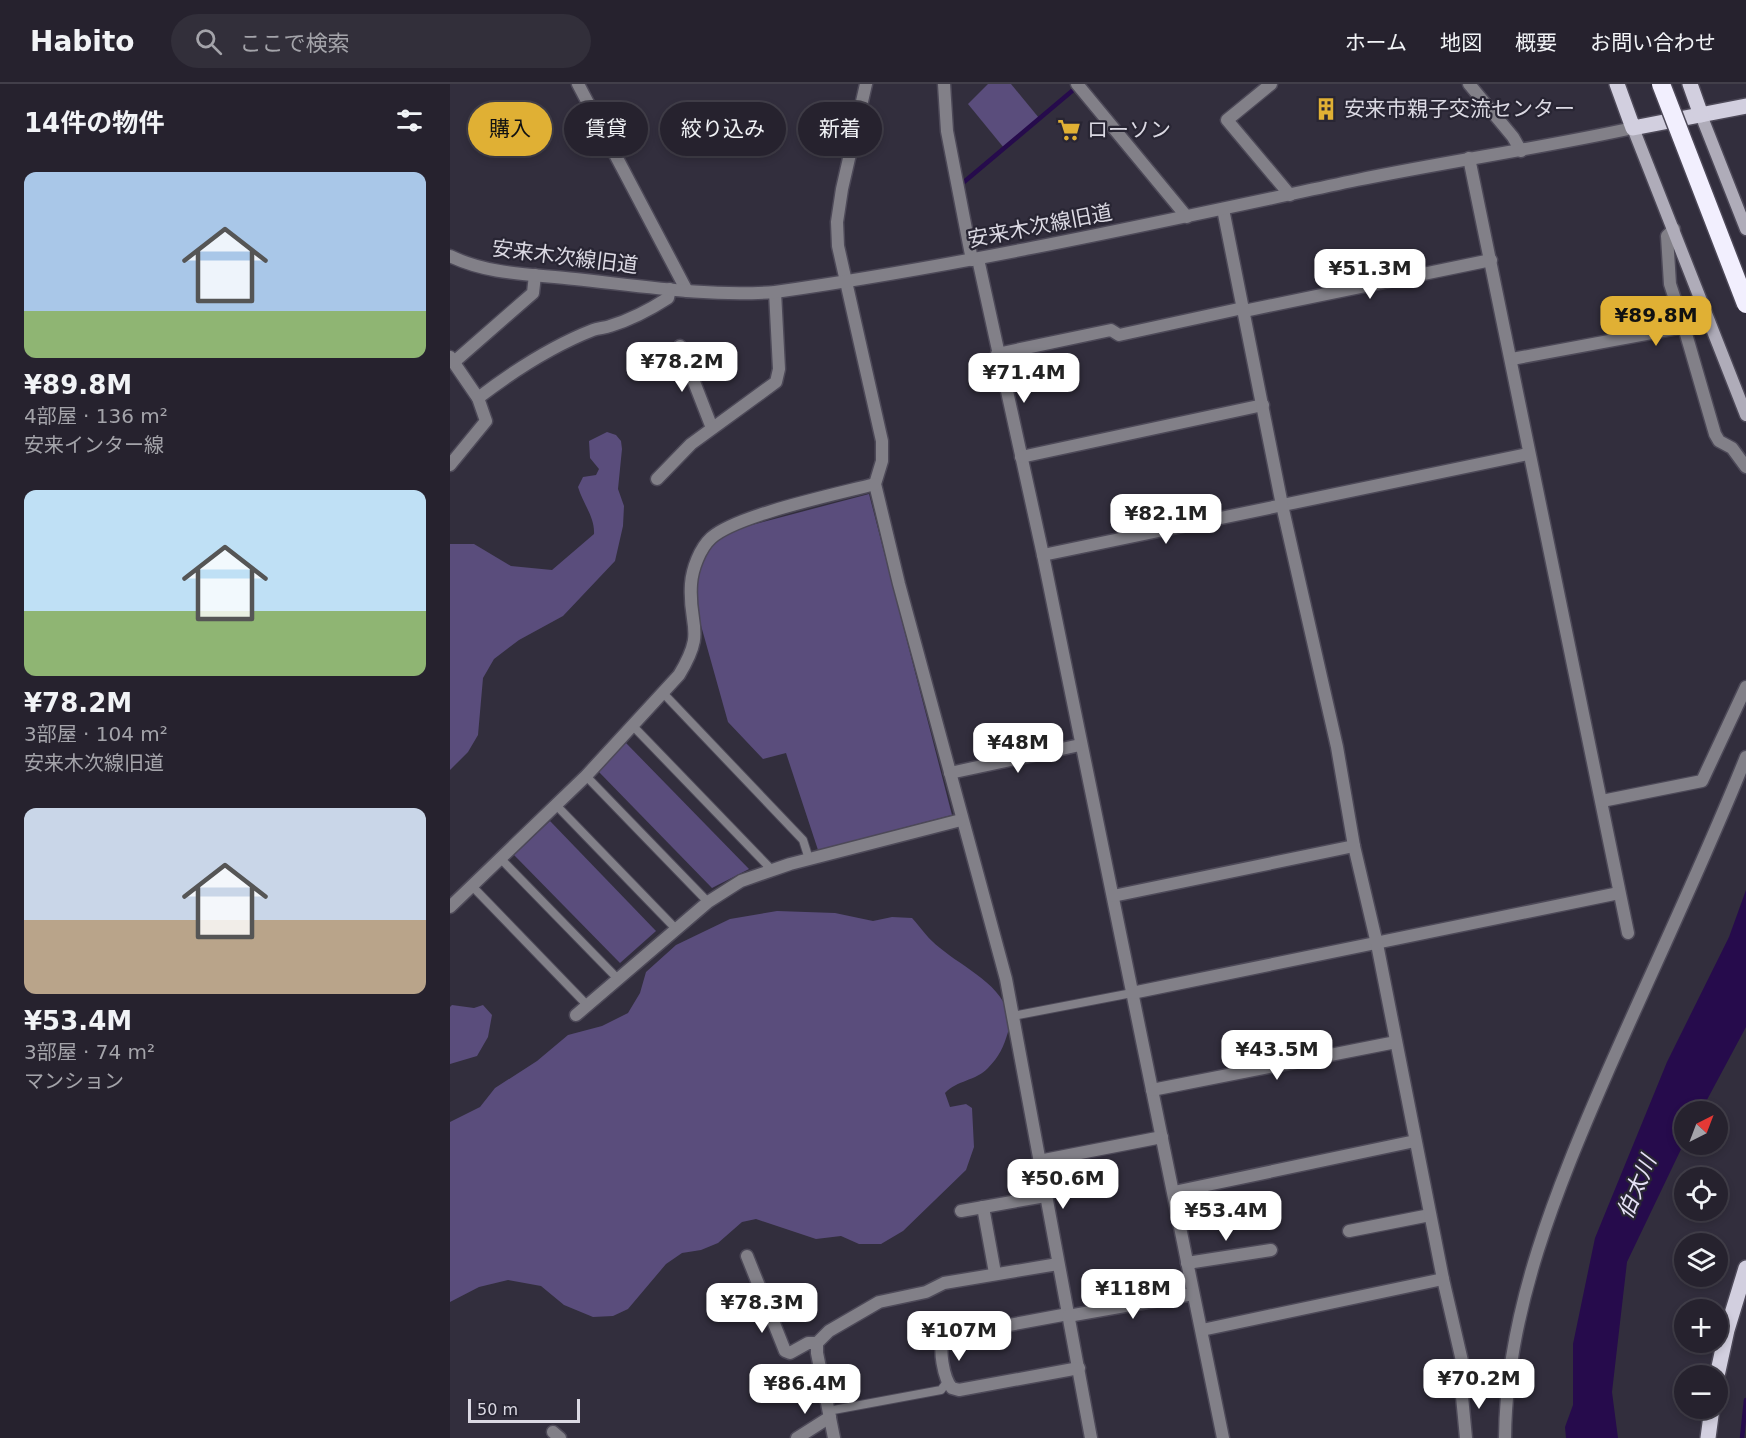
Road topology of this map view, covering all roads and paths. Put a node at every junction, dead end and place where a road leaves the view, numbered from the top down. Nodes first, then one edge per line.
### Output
1 (578, 84) edge
2 (866, 84) edge
3 (944, 84) edge
4 (1077, 84) edge
5 (1271, 84) edge
6 (1469, 84) edge
7 (1617, 84) edge
8 (1661, 84) edge
9 (1670, 84) edge
10 (1690, 84) edge
11 (1746, 106) edge
12 (1701, 115) junction
13 (1633, 128) junction
14 (1521, 151) junction
15 (1469, 158) junction
16 (1290, 195) junction
17 (1223, 210) junction
18 (1743, 216) edge
19 (1187, 217) junction
20 (1674, 229) junction
21 (1746, 229) edge
22 (451, 259) edge
23 (975, 260) junction
24 (1491, 260) junction
25 (536, 275) junction
26 (1746, 281) edge
27 (846, 282) junction
28 (670, 289) junction
29 (687, 291) junction
30 (775, 292) junction
31 (1746, 304) edge
32 (1244, 309) junction
33 (1684, 327) junction
34 (680, 346) dead end
35 (997, 354) junction
36 (1512, 359) junction
37 (452, 360) edge
38 (478, 398) junction
39 (1263, 405) junction
40 (1746, 415) edge
41 (712, 428) junction
42 (1528, 454) junction
43 (1021, 457) junction
44 (450, 465) edge
45 (1746, 467) edge
46 (657, 479) dead end
47 (874, 484) junction
48 (1282, 504) junction
49 (1043, 555) junction
50 (1746, 687) edge
51 (664, 694) junction
52 (633, 726) junction
53 (1080, 745) junction
54 (1746, 757) edge
55 (950, 773) junction
56 (586, 776) junction
57 (1602, 801) junction
58 (556, 805) junction
59 (961, 820) junction
60 (1354, 846) junction
61 (500, 858) junction
62 (809, 859) junction
63 (772, 870) junction
64 (472, 886) junction
65 (1619, 893) junction
66 (1113, 896) junction
67 (708, 902) junction
68 (450, 906) edge
69 (676, 929) junction
70 (1628, 933) dead end
71 (1377, 944) junction
72 (618, 979) junction
73 (1132, 993) junction
74 (587, 1005) junction
75 (576, 1015) dead end
76 (1013, 1016) junction
77 (1396, 1042) junction
78 (1152, 1090) junction
79 (1162, 1137) junction
80 (1414, 1141) junction
81 (1039, 1161) junction
82 (1174, 1192) junction
83 (1045, 1196) junction
84 (983, 1207) junction
85 (961, 1211) dead end
86 (1430, 1215) junction
87 (1348, 1231) dead end
88 (1270, 1250) dead end
89 (747, 1256) dead end
90 (1187, 1263) junction
91 (1058, 1264) junction
92 (1746, 1268) edge
93 (995, 1273) junction
94 (1443, 1279) junction
95 (1193, 1294) junction
96 (1068, 1315) junction
97 (1202, 1330) junction
98 (817, 1343) junction
99 (1719, 1365) edge
100 (1079, 1368) junction
101 (947, 1382) junction
102 (829, 1414) junction
103 (1711, 1419) edge
104 (797, 1438) edge
105 (834, 1438) edge
106 (1091, 1438) edge
107 (1223, 1438) edge
108 (1466, 1438) edge
109 (1505, 1438) edge
110 (1708, 1438) edge

1 - 29 street
2 - 27 street
3 - 23 street
4 - 19 street
5 - 16 street
6 - 14 street
7 - 13 main road
8 - 31 highway, bridge
9 - 26 highway
10 - 12 main road
11 - 12 main road
12 - 13 main road
12 - 18 main road
13 - 14 street, 安来木次線旧道
13 - 20 main road
14 - 15 street, 安来木次線旧道
15 - 16 street, 安来木次線旧道
15 - 24 street
16 - 17 street, 安来木次線旧道
17 - 19 street, 安来木次線旧道
17 - 32 street
18 - 21 main road
19 - 23 street, 安来木次線旧道
20 - 33 street
20 - 40 main road
22 - 25 street, 安来木次線旧道
23 - 27 street, 安来木次線旧道
23 - 35 street
24 - 32 street
24 - 36 street
25 - 28 street, 安来木次線旧道
25 - 37 street
27 - 30 street, 安来木次線旧道
27 - 47 street
28 - 29 street, 安来木次線旧道
28 - 38 street
29 - 30 street, 安来木次線旧道
30 - 41 street
32 - 35 street
32 - 39 street
33 - 36 street
33 - 45 street
34 - 41 street
35 - 43 street
36 - 42 street
37 - 38 street
38 - 44 street
39 - 43 street
39 - 48 street
41 - 46 street
42 - 48 street
42 - 57 street
43 - 49 street
47 - 51 street
47 - 55 street
48 - 49 street
48 - 60 street
49 - 53 street
50 - 57 street
51 - 52 street
51 - 62 lane
52 - 56 street
52 - 63 lane
53 - 55 street
53 - 66 street
54 - 109 street
55 - 59 street
56 - 58 street
56 - 67 lane
57 - 65 street
58 - 61 street
58 - 69 lane
59 - 62 street
59 - 76 street
60 - 66 street
60 - 71 street
61 - 64 street
61 - 72 lane
62 - 63 street
63 - 67 street
64 - 68 street
64 - 74 lane
65 - 70 street
65 - 71 street
66 - 73 street
67 - 69 street
69 - 72 street
71 - 73 street
71 - 77 street
72 - 74 street
73 - 76 lane
73 - 78 street
74 - 75 street
76 - 81 street
77 - 78 street
77 - 80 street
78 - 79 street
79 - 81 street
79 - 82 street
80 - 82 street
80 - 86 street
81 - 83 street
82 - 90 street
83 - 84 street
83 - 91 street
84 - 85 street
84 - 93 street
86 - 87 street
86 - 94 street
88 - 90 street
89 - 98 street
90 - 95 street
91 - 93 street
91 - 96 street
92 - 99 main road
93 - 98 street
94 - 97 street
94 - 108 street
95 - 96 street
95 - 97 street
96 - 100 street
96 - 101 street
97 - 107 street
98 - 102 street
100 - 101 street
100 - 106 street
101 - 102 lane
102 - 104 street
102 - 105 street
103 - 110 main road

